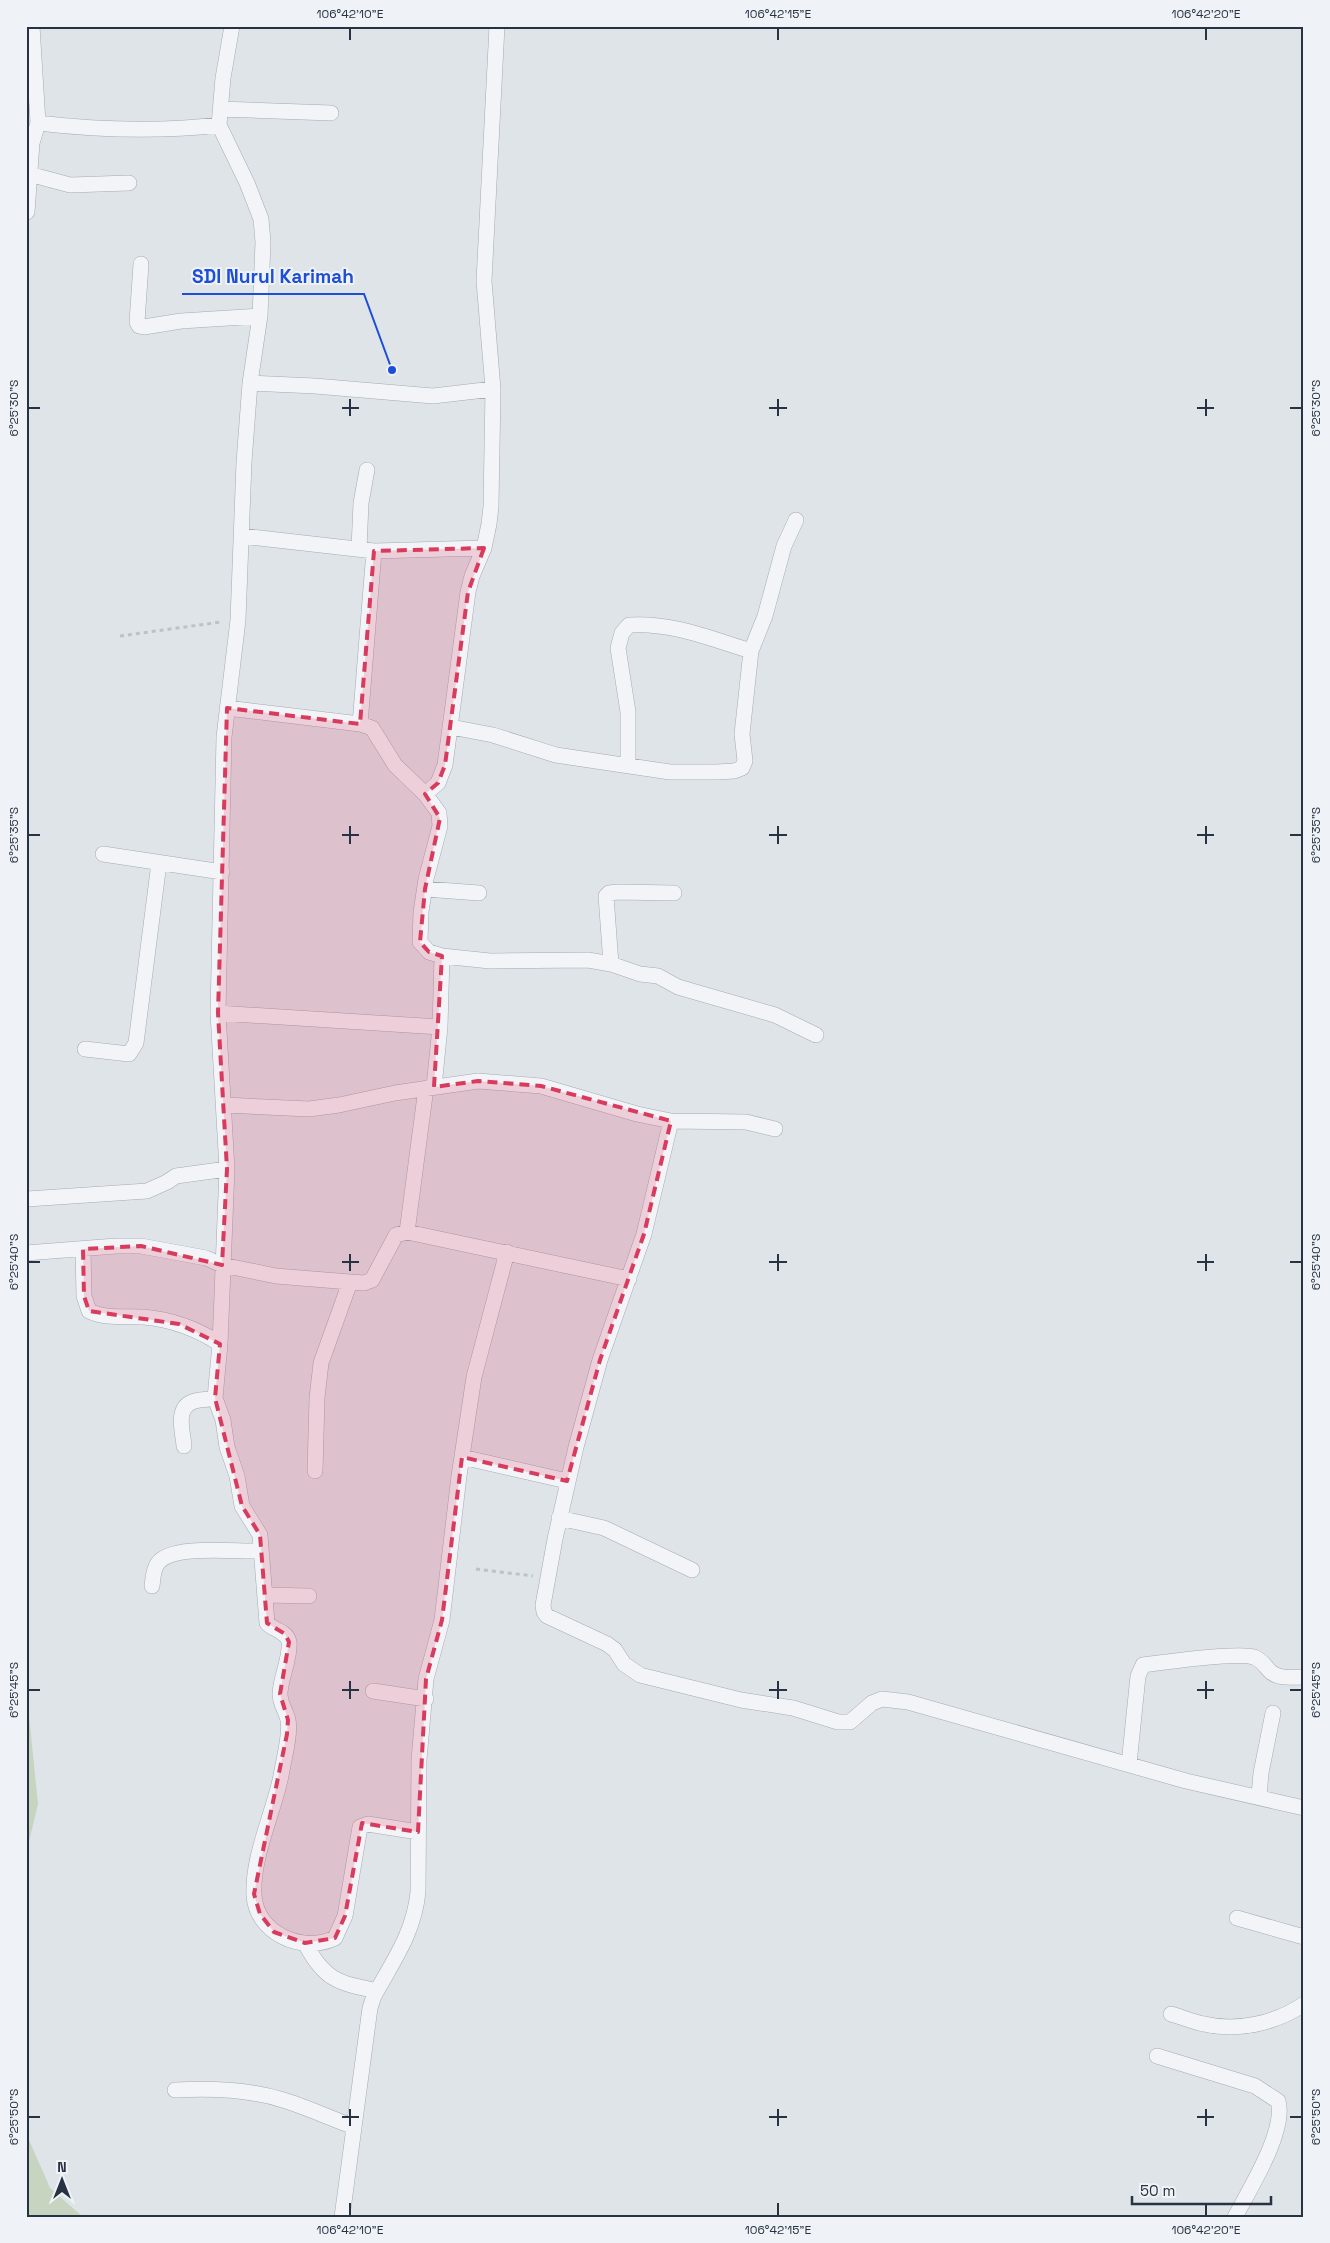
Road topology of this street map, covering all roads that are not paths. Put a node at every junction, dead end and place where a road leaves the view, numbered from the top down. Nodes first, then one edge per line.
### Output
1 (32, 26) edge
2 (232, 26) edge
3 (497, 26) edge
4 (220, 109) junction
5 (330, 113) dead end
6 (38, 124) junction
7 (219, 125) junction
8 (28, 174) junction
9 (129, 183) dead end
10 (27, 212) edge
11 (141, 264) dead end
12 (260, 316) junction
13 (250, 383) junction
14 (493, 389) junction
15 (368, 470) dead end
16 (796, 520) dead end
17 (242, 536) junction
18 (484, 548) junction
19 (367, 550) junction
20 (751, 651) junction
21 (227, 708) junction
22 (360, 724) junction
23 (451, 727) junction
24 (628, 765) junction
25 (425, 794) junction
26 (103, 854) dead end
27 (159, 863) junction
28 (222, 872) junction
29 (425, 888) junction
30 (479, 893) dead end
31 (674, 894) dead end
32 (442, 956) junction
33 (611, 964) junction
34 (218, 1013) junction
35 (440, 1027) junction
36 (816, 1035) dead end
37 (84, 1049) dead end
38 (430, 1088) junction
39 (224, 1105) junction
40 (671, 1121) junction
41 (775, 1129) dead end
42 (227, 1169) junction
43 (27, 1199) edge
44 (407, 1232) junction
45 (83, 1249) junction
46 (507, 1252) junction
47 (26, 1253) edge
48 (222, 1265) junction
49 (629, 1279) junction
50 (350, 1282) junction
51 (220, 1344) junction
52 (215, 1398) junction
53 (184, 1446) dead end
54 (462, 1457) junction
55 (315, 1471) dead end
56 (567, 1481) junction
57 (559, 1518) junction
58 (261, 1552) junction
59 (692, 1570) dead end
60 (152, 1586) dead end
61 (265, 1595) junction
62 (309, 1596) dead end
63 (1304, 1677) edge
64 (373, 1691) dead end
65 (426, 1699) junction
66 (1273, 1713) dead end
67 (1129, 1764) junction
68 (1259, 1796) junction
69 (1304, 1808) edge
70 (418, 1832) junction
71 (1236, 1918) dead end
72 (1304, 1937) edge
73 (305, 1943) junction
74 (377, 1991) junction
75 (1304, 2004) edge
76 (1171, 2014) dead end
77 (1157, 2056) dead end
78 (175, 2090) dead end
79 (352, 2126) junction
80 (342, 2217) edge
81 (1235, 2217) edge

1 - 6 street
2 - 4 street
3 - 14 street
4 - 5 street
4 - 7 street
6 - 7 street
6 - 8 street
7 - 12 street
8 - 9 street
8 - 10 street
11 - 12 street
12 - 13 street
13 - 14 street
13 - 17 street
14 - 18 street
15 - 19 street
16 - 20 street
17 - 19 street
17 - 21 street
18 - 19 street
18 - 23 street
19 - 22 street
20 - 24 street
20 - 24 street
21 - 22 street
21 - 28 street
22 - 25 street
23 - 24 street
23 - 25 street
25 - 29 street
26 - 27 street
27 - 28 street
27 - 37 street
28 - 34 street
29 - 30 street
29 - 32 street
31 - 33 street
32 - 33 street
32 - 35 street
33 - 36 street
34 - 35 street
34 - 39 street
35 - 38 street
38 - 39 street
38 - 40 street
38 - 44 street
39 - 42 street
40 - 41 street
40 - 49 street
42 - 43 street
42 - 48 street
44 - 46 street
44 - 50 street
45 - 47 street
45 - 48 street
45 - 51 street
46 - 49 street
46 - 54 street
48 - 50 street
48 - 51 street
49 - 56 street
50 - 55 street
51 - 52 street
52 - 53 street
52 - 58 street
54 - 56 street
54 - 65 street
56 - 57 street
57 - 59 street
57 - 67 street
58 - 60 street
58 - 61 street
61 - 62 street
61 - 73 street
63 - 67 street
64 - 65 street
65 - 70 street
66 - 68 street
67 - 68 street
68 - 69 street
70 - 73 street
70 - 74 street
71 - 72 street
73 - 74 street
74 - 79 street
75 - 76 street
77 - 81 street
78 - 79 street
79 - 80 street

